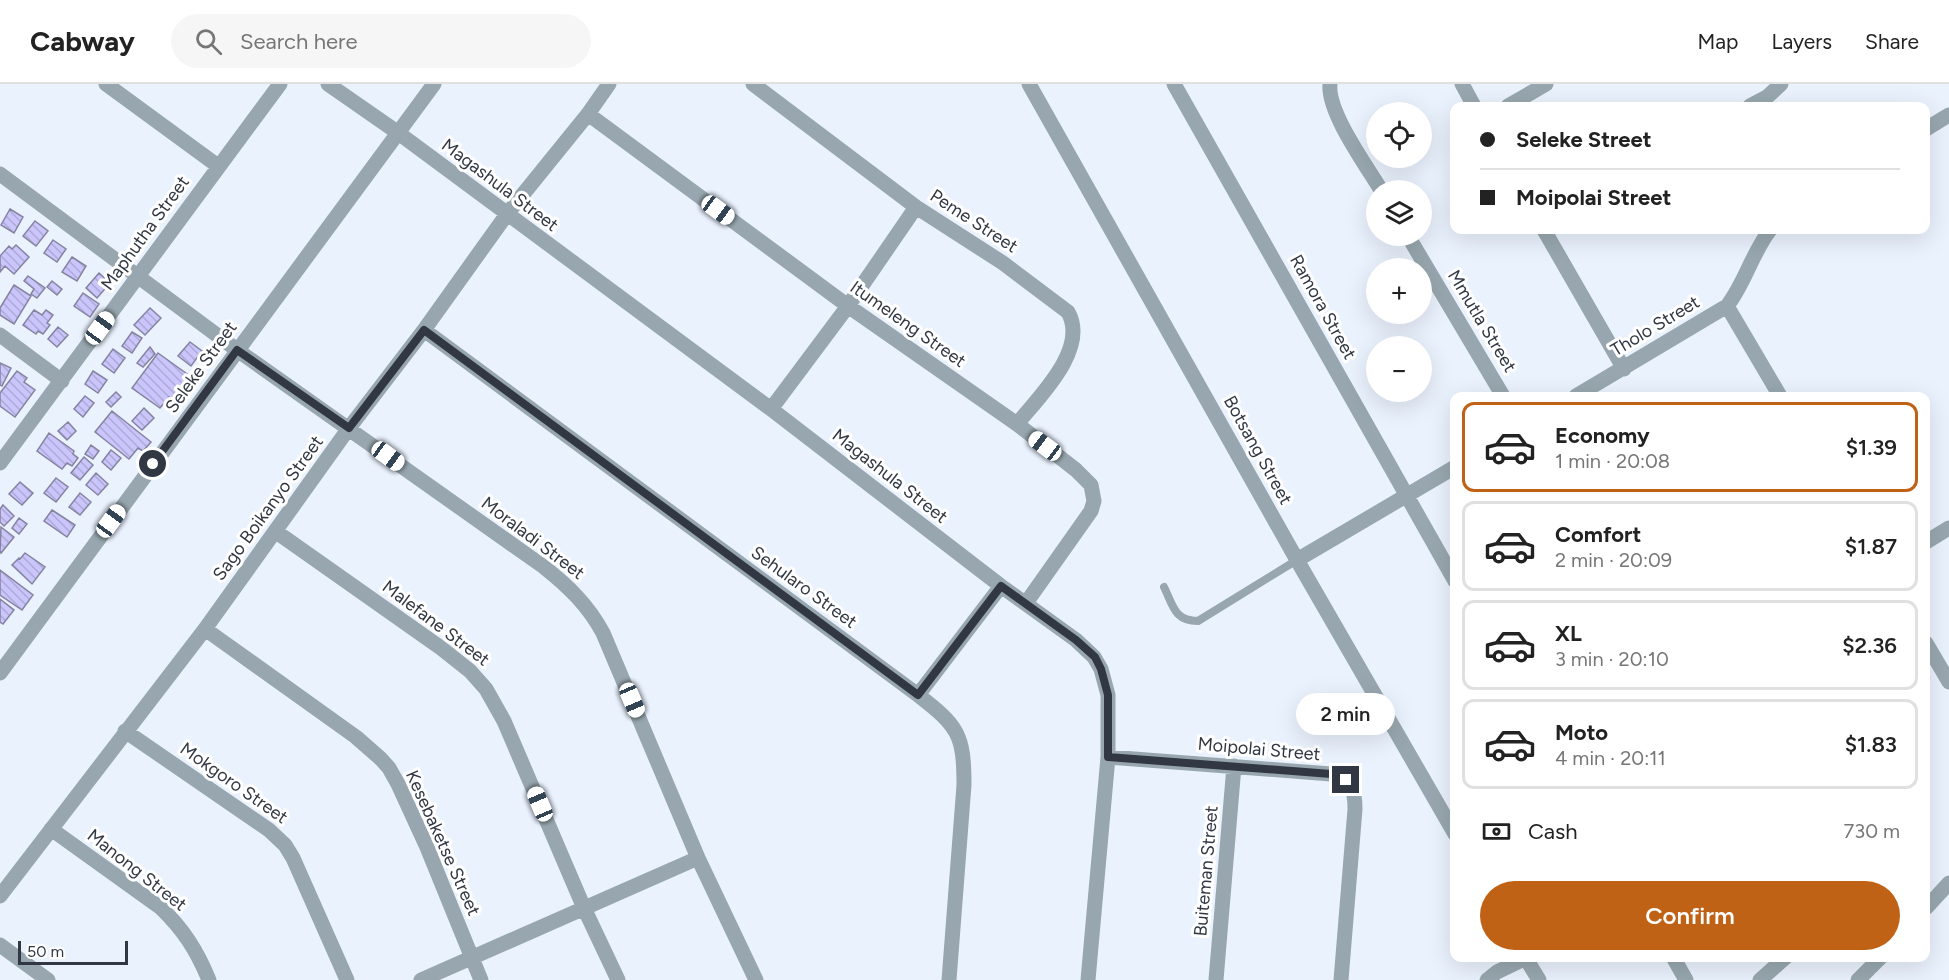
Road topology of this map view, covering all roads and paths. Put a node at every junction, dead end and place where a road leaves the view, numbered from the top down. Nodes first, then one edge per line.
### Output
1 (106, 84) edge
2 (280, 84) edge
3 (328, 84) edge
4 (434, 84) edge
5 (609, 84) edge
6 (753, 84) edge
7 (1029, 84) edge
8 (1174, 84) edge
9 (1462, 84) edge
10 (1546, 84) edge
11 (1781, 84) edge
12 (1330, 86) edge
13 (1472, 102) edge
14 (1515, 102) edge
15 (1758, 102) edge
16 (588, 114) junction
17 (1949, 115) edge
18 (1930, 127) edge
19 (398, 132) junction
20 (218, 166) junction
21 (0, 174) edge
22 (1375, 180) edge
23 (916, 207) junction
24 (507, 214) junction
25 (1546, 234) edge
26 (1767, 234) edge
27 (1414, 246) edge
28 (139, 276) junction
29 (848, 306) junction
30 (1726, 306) junction
31 (424, 330) junction
32 (0, 335) edge
33 (237, 350) junction
34 (1624, 369) junction
35 (62, 381) junction
36 (1501, 392) edge
37 (1583, 392) edge
38 (1778, 392) edge
39 (771, 409) junction
40 (1017, 424) junction
41 (349, 428) junction
42 (0, 463) edge
43 (1450, 470) edge
44 (1407, 496) junction
45 (1949, 528) edge
46 (275, 531) junction
47 (1930, 540) edge
48 (1297, 560) junction
49 (1450, 572) edge
50 (1001, 586) junction
51 (1164, 587) dead end
52 (1026, 603) junction
53 (205, 629) junction
54 (1930, 650) edge
55 (0, 673) edge
56 (1949, 682) edge
57 (918, 695) junction
58 (125, 731) junction
59 (1108, 757) junction
60 (1234, 766) junction
61 (1450, 825) edge
62 (51, 829) junction
63 (698, 858) junction
64 (1949, 884) edge
65 (0, 896) edge
66 (1930, 904) edge
67 (584, 908) junction
68 (0, 945) edge
69 (471, 957) junction
70 (1518, 962) edge
71 (1528, 962) edge
72 (1676, 962) edge
73 (1780, 962) edge
74 (1876, 962) edge
75 (48, 980) edge
76 (209, 980) edge
77 (347, 980) edge
78 (422, 980) edge
79 (481, 980) edge
80 (618, 980) edge
81 (756, 980) edge
82 (948, 980) edge
83 (1088, 980) edge
84 (1216, 980) edge
85 (1341, 980) edge
86 (1487, 980) edge
87 (1539, 980) edge
88 (1686, 980) edge
89 (1760, 980) edge
90 (1858, 980) edge

1 - 20 street
2 - 20 street, Maphutha Street
3 - 19 street, Magashula Street
4 - 19 street, Seleke Street
5 - 16 street, Sago Boikanyo Street
6 - 23 street, Peme Street
7 - 48 street, Botsang Street
8 - 44 street, Ramora Street
9 - 13 street
10 - 14 street
11 - 15 street
12 - 22 street
16 - 24 street, Sago Boikanyo Street
16 - 29 street, Itumeleng Street
17 - 18 street
19 - 24 street, Magashula Street
19 - 33 street, Seleke Street
20 - 28 street, Maphutha Street
21 - 28 street, Moraladi Street
23 - 29 street
23 - 40 street, Peme Street
24 - 31 street, Sago Boikanyo Street
24 - 39 street, Magashula Street
25 - 34 street
26 - 30 street
27 - 36 street, Mmutla Street
28 - 33 street, Moraladi Street
28 - 35 street, Maphutha Street
29 - 39 street
29 - 40 street, Itumeleng Street
30 - 34 street, Tholo Street
30 - 38 street, Tholo Street
31 - 41 street, Sago Boikanyo Street
31 - 57 street, Sehularo Street
32 - 35 street
33 - 41 street, Moraladi Street
33 - 55 street, Seleke Street
34 - 37 street, Tholo Street
35 - 42 street, Maphutha Street
39 - 50 street, Magashula Street
40 - 52 street, Itumeleng Street
41 - 46 street, Sago Boikanyo Street
41 - 63 street, Moraladi Street
43 - 44 street
44 - 48 street
44 - 49 street, Ramora Street
45 - 47 street
46 - 53 street, Sago Boikanyo Street
46 - 67 street, Malefane Street
48 - 51 lane
48 - 61 street, Botsang Street
50 - 52 street, Magashula Street
50 - 57 street
52 - 59 street, Magashula Street
53 - 58 street, Sago Boikanyo Street
53 - 69 street, Kesebaketse Street
54 - 56 street
57 - 82 street, Sehularo Street
58 - 62 street, Sago Boikanyo Street
58 - 77 street, Mokgoro Street
59 - 60 street, Moipolai Street
59 - 83 street, Magashula Street
60 - 84 street, Buiteman Street
60 - 85 street, Moipolai Street
62 - 65 street, Sago Boikanyo Street
62 - 76 street, Manong Street
63 - 67 street
63 - 81 street, Moraladi Street
64 - 66 street
67 - 69 street
67 - 80 street, Malefane Street
68 - 75 street
69 - 78 street
69 - 79 street, Kesebaketse Street
70 - 86 street
71 - 87 street
72 - 88 street
73 - 89 street
74 - 90 street

